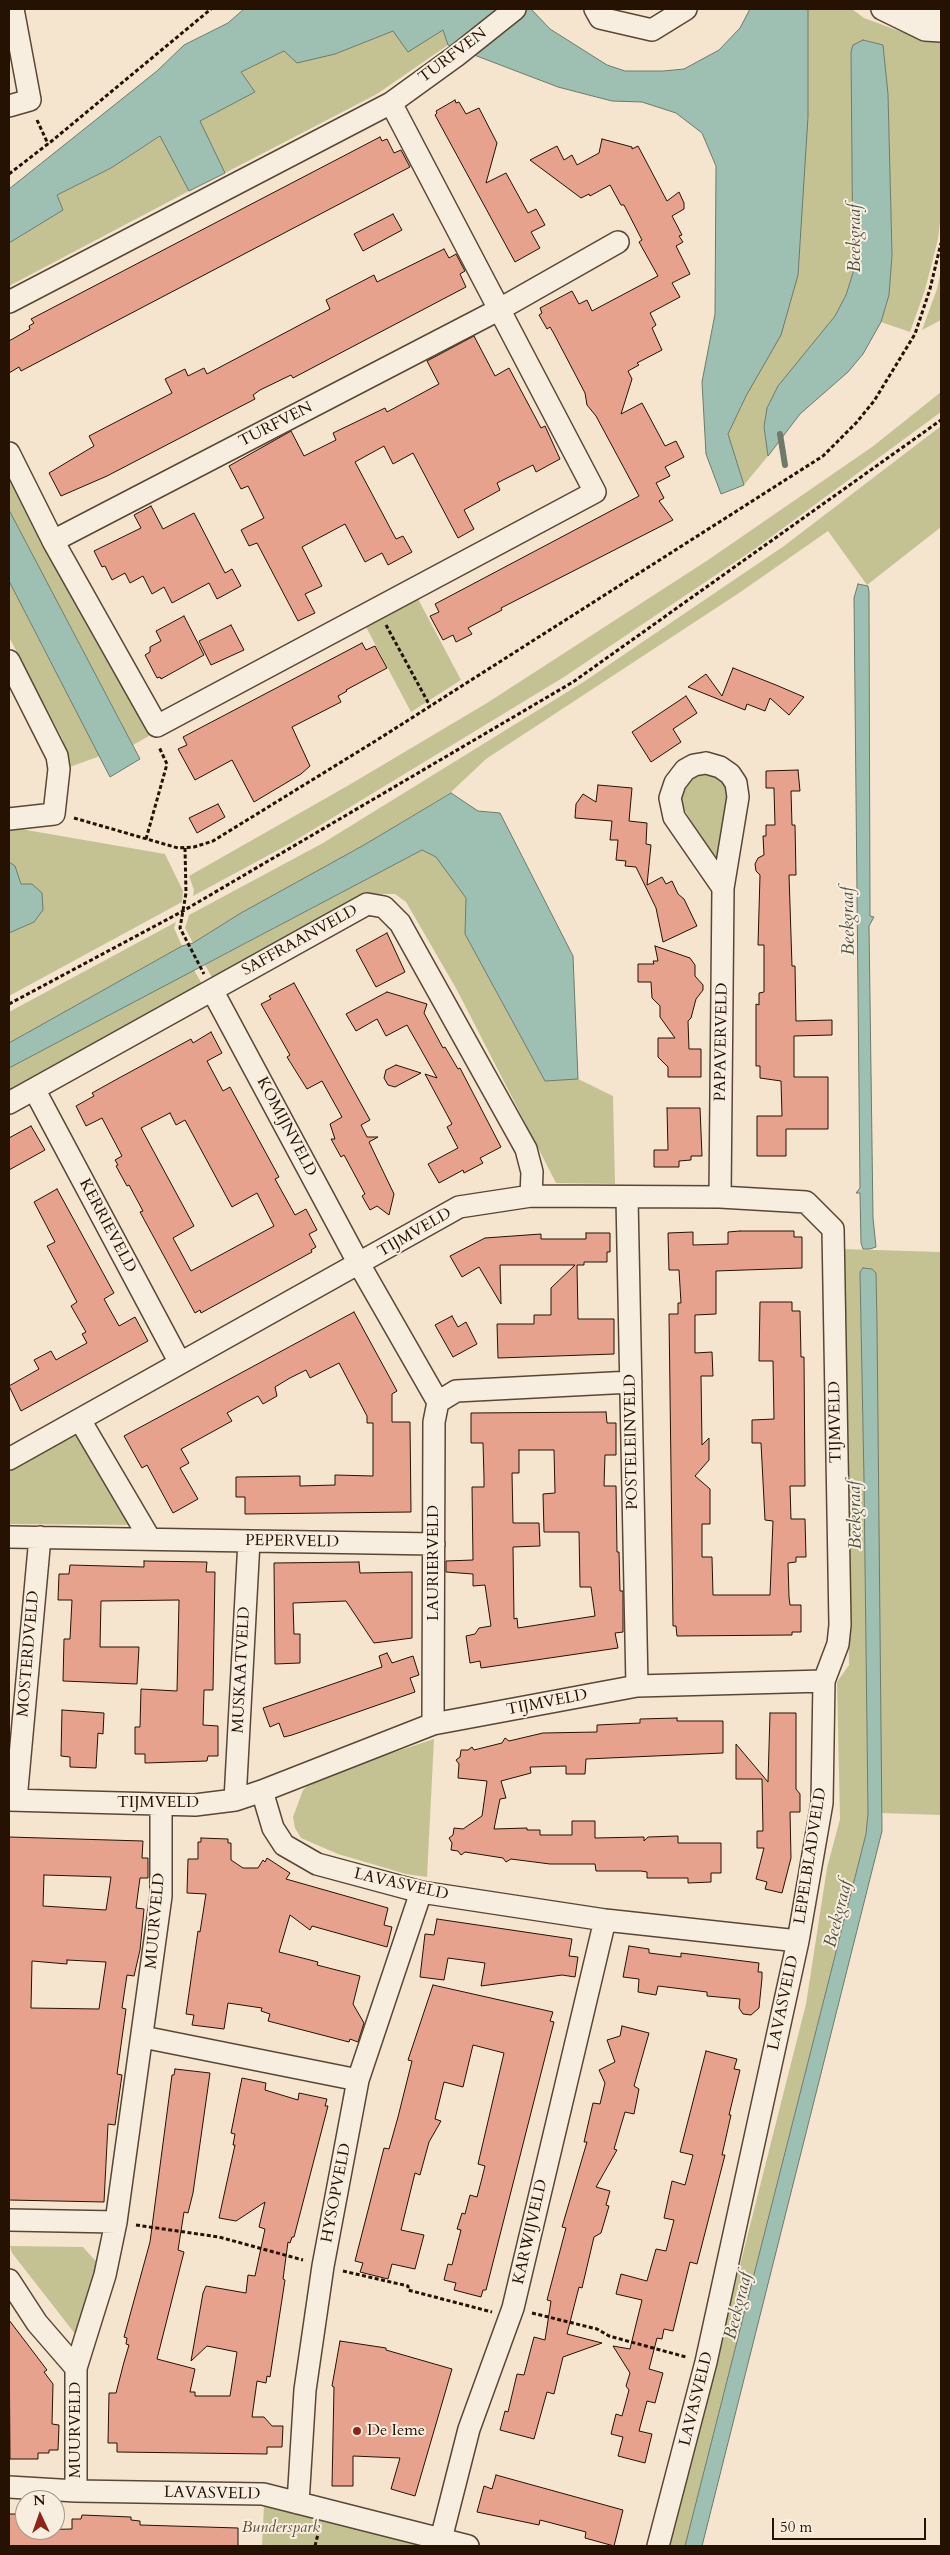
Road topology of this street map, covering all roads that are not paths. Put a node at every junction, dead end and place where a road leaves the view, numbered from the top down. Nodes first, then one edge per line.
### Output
1 (12, 9) edge
2 (515, 9) edge
3 (595, 9) edge
4 (686, 9) edge
5 (941, 11) edge
6 (890, 13) edge
7 (663, 15) edge
8 (941, 31) edge
9 (391, 103) junction
10 (9, 106) edge
11 (618, 242) dead end
12 (9, 302) edge
13 (500, 309) junction
14 (9, 453) edge
15 (53, 541) junction
16 (9, 661) edge
17 (9, 819) edge
18 (723, 888) junction
19 (208, 982) junction
20 (34, 1089) junction
21 (9, 1103) edge
22 (531, 1196) junction
23 (720, 1197) junction
24 (627, 1198) junction
25 (359, 1264) junction
26 (180, 1363) junction
27 (631, 1382) junction
28 (438, 1402) junction
29 (80, 1420) junction
30 (9, 1459) edge
31 (9, 1536) edge
32 (40, 1537) junction
33 (150, 1539) junction
34 (249, 1541) junction
35 (434, 1544) junction
36 (824, 1681) junction
37 (638, 1686) junction
38 (433, 1724) junction
39 (262, 1791) junction
40 (13, 1800) edge
41 (235, 1800) junction
42 (161, 1804) junction
43 (421, 1892) junction
44 (605, 1920) junction
45 (798, 1941) junction
46 (143, 2037) junction
47 (358, 2080) junction
48 (9, 2220) edge
49 (116, 2222) junction
50 (9, 2280) edge
51 (76, 2368) junction
52 (9, 2487) edge
53 (76, 2491) junction
54 (298, 2503) junction
55 (441, 2539) junction
56 (468, 2546) edge
57 (658, 2546) edge

1 - 10 street
2 - 9 street, TURFVEN
3 - 7 street
4 - 7 street
5 - 6 street
6 - 8 street
9 - 12 street, TURFVEN
9 - 13 street
11 - 13 street, TURFVEN
13 - 15 street, TURFVEN
13 - 15 street
14 - 15 street
16 - 17 street
18 - 18 street, PAPAVERVELD
18 - 23 street, PAPAVERVELD
19 - 20 street, SAFFRAANVELD
19 - 22 street, SAFFRAANVELD
19 - 25 street, KOMIJNVELD
20 - 21 street, SAFFRAANVELD
20 - 26 street, KERRIEVELD
22 - 24 street, TIJMVELD
22 - 25 street, TIJMVELD
23 - 24 street, TIJMVELD
23 - 36 street, TIJMVELD
24 - 27 street, POSTELEINVELD
25 - 26 street, TIJMVELD
25 - 28 street
26 - 29 street, TIJMVELD
27 - 28 street
27 - 37 street, POSTELEINVELD
28 - 35 street, LAURIERVELD
29 - 30 street, TIJMVELD
29 - 33 street
31 - 32 street, PEPERVELD
32 - 33 street, PEPERVELD
32 - 40 street, MOSTERDVELD
33 - 34 street, PEPERVELD
34 - 35 street, PEPERVELD
34 - 41 street, MUSKAATVELD
35 - 38 street, LAURIERVELD
36 - 37 street, TIJMVELD
36 - 45 street, LEPELBLADVELD
37 - 38 street, TIJMVELD
38 - 39 street, TIJMVELD
39 - 41 street, TIJMVELD
39 - 43 street, LAVASVELD
40 - 42 street, TIJMVELD
41 - 42 street, TIJMVELD
42 - 46 street, MUURVELD
43 - 44 street, LAVASVELD
43 - 47 street, HYSOPVELD
44 - 45 street, LAVASVELD
44 - 55 street, KARWIJVELD
45 - 57 street, LAVASVELD
46 - 47 street
46 - 49 street, MUURVELD
47 - 54 street, HYSOPVELD
48 - 49 street
49 - 51 street, MUURVELD
50 - 51 street, MUURVELD
51 - 53 street, MUURVELD
52 - 53 street, LAVASVELD
53 - 54 street, LAVASVELD
54 - 55 street, LAVASVELD
55 - 56 street, LAVASVELD

